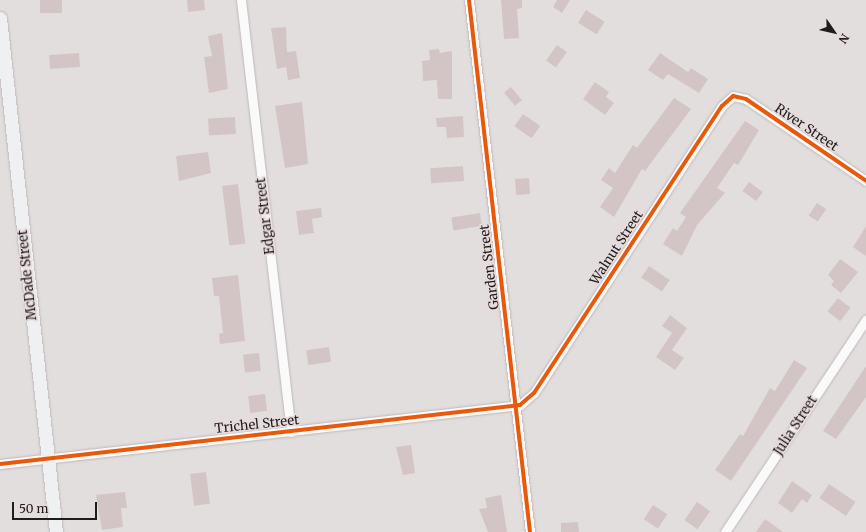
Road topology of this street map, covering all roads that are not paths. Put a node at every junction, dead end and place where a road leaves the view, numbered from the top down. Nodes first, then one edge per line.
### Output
1 (241, 0) edge
2 (469, 0) edge
3 (0, 18) edge
4 (732, 96) joint
5 (866, 181) edge
6 (866, 320) edge
7 (516, 406) junction
8 (291, 432) junction
9 (48, 459) junction
10 (0, 464) edge
11 (56, 532) edge
12 (530, 532) edge
13 (725, 532) edge

1 - 8 street, Edgar Street
2 - 7 street, Garden Street
3 - 9 street, McDade Street
4 - 5 street, River Street
4 - 7 street, Walnut Street
6 - 13 street, Julia Street
7 - 8 street, Trichel Street
7 - 12 street, Garden Street
8 - 9 street, Trichel Street
9 - 10 street, Trichel Street
9 - 11 street, McDade Street

